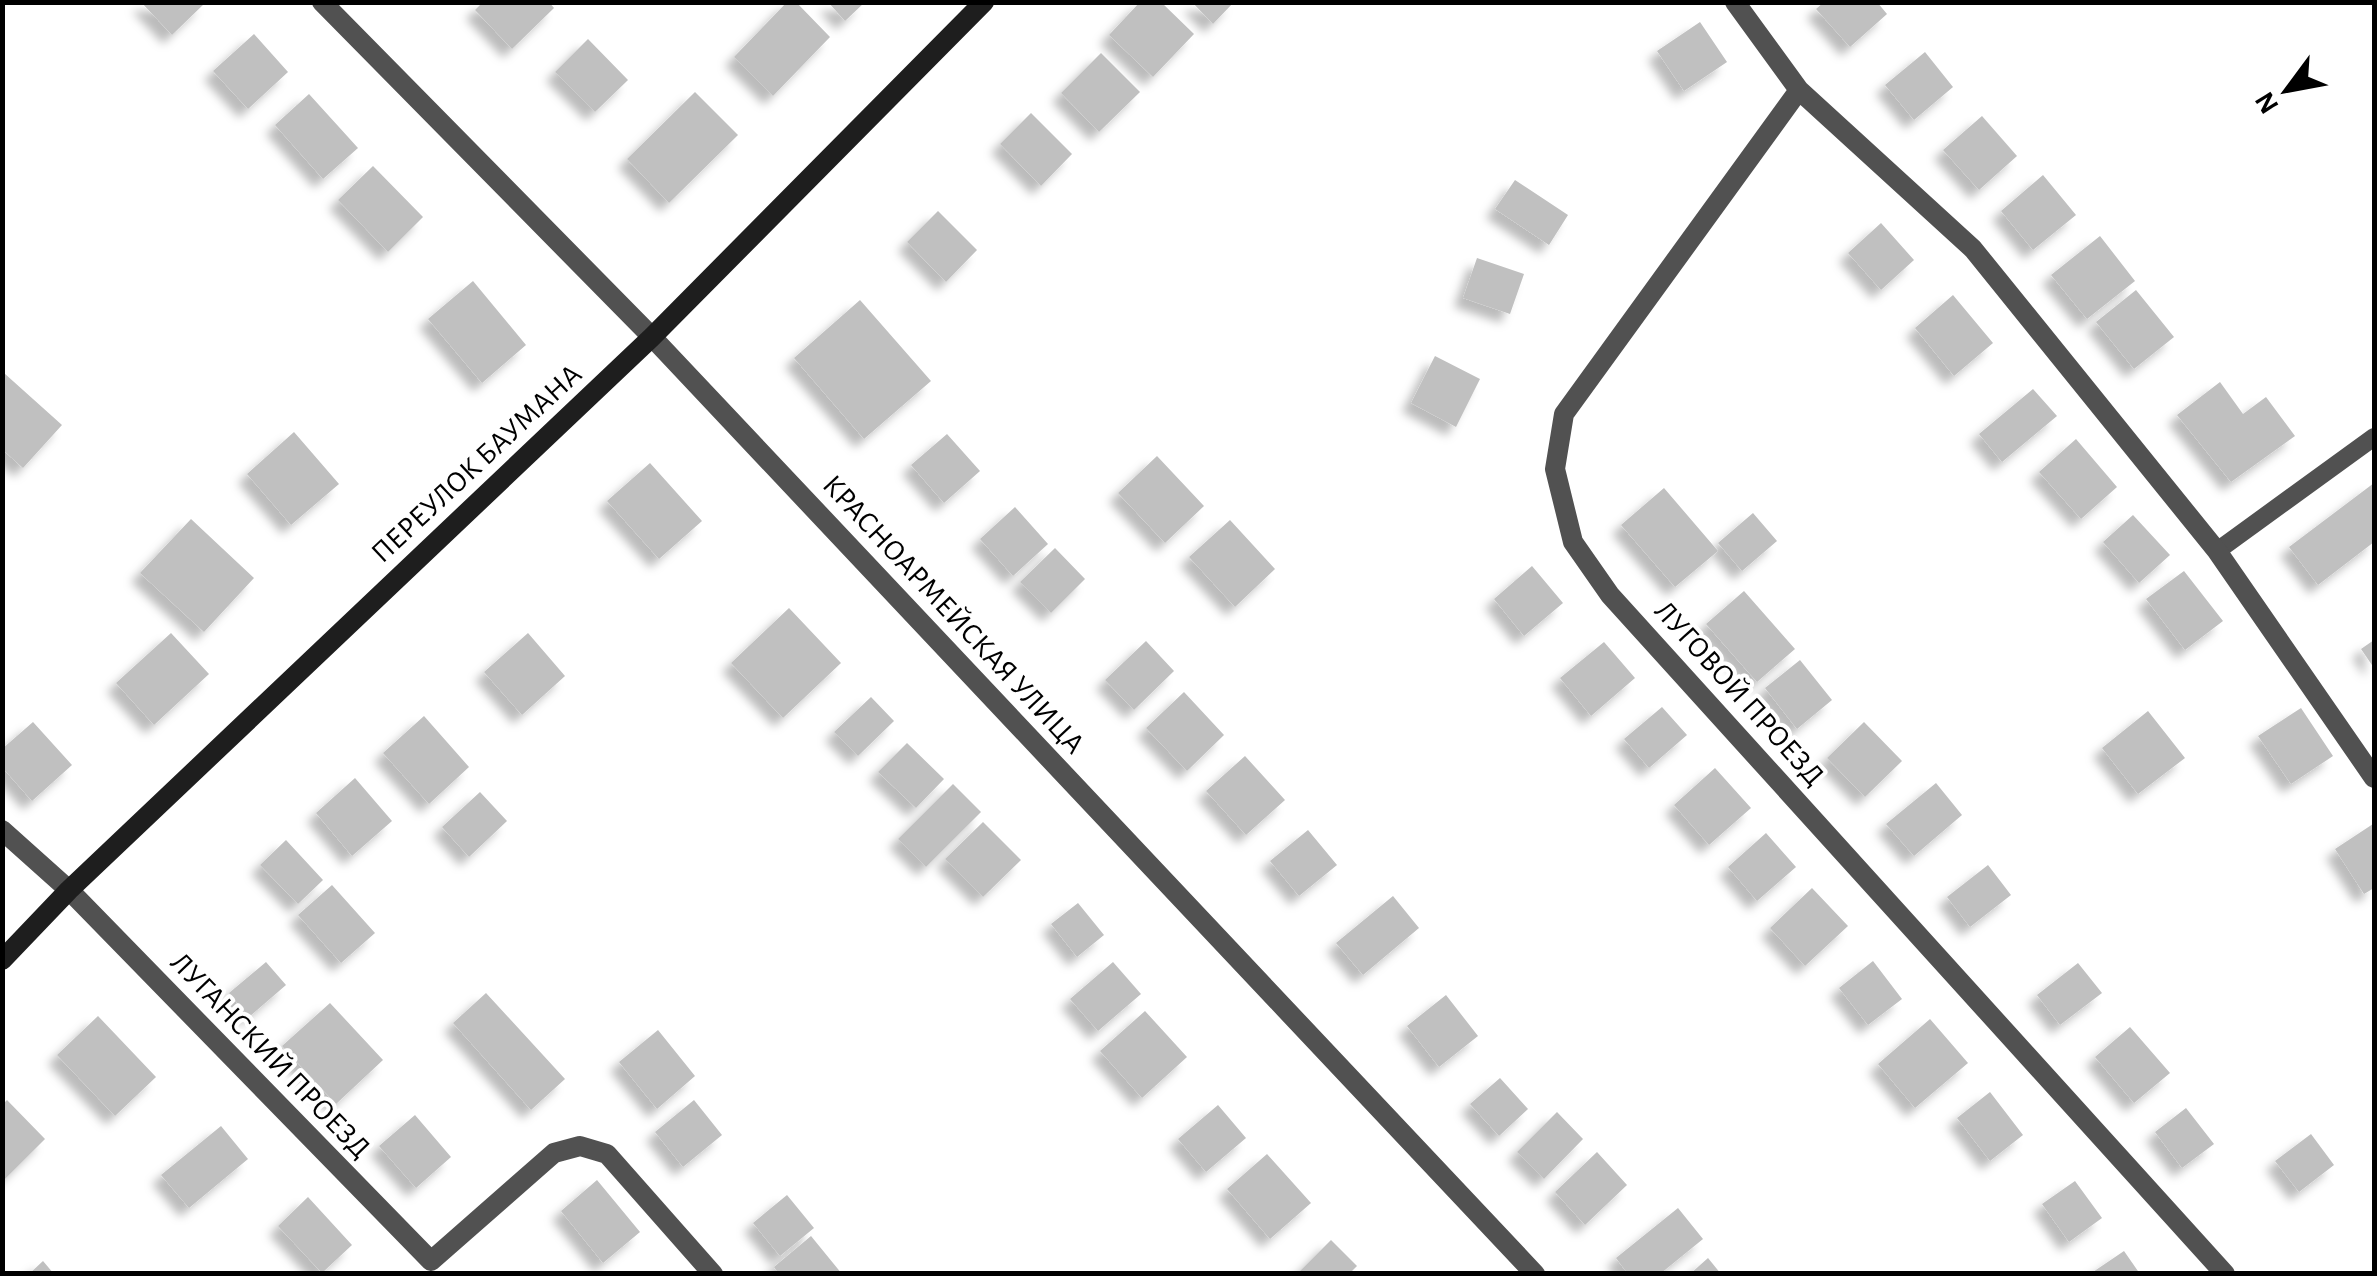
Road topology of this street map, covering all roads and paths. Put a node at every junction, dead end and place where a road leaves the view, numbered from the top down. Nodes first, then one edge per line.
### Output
1 (322, 2) edge
2 (984, 2) edge
3 (1735, 2) edge
4 (1799, 90) junction
5 (652, 337) junction
6 (2374, 437) edge
7 (2218, 551) junction
8 (2374, 778) edge
9 (2, 830) edge
10 (68, 890) junction
11 (2, 960) edge
12 (424, 1267) edge
13 (714, 1274) edge
14 (1534, 1274) edge
15 (2225, 1274) edge

1 - 5 street, КРАСНОАРМЕЙСКАЯ УЛИЦА
2 - 5 street, ПЕРЕУЛОК БАУМАНА
3 - 4 street
4 - 7 street
4 - 15 street, ЛУГОВОЙ ПРОЕЗД
5 - 10 street, ПЕРЕУЛОК БАУМАНА
5 - 14 street, КРАСНОАРМЕЙСКАЯ УЛИЦА
6 - 7 lane
7 - 8 street
9 - 10 street, ЛУГАНСКИЙ ПРОЕЗД
10 - 11 street, ПЕРЕУЛОК БАУМАНА
10 - 12 street, ЛУГАНСКИЙ ПРОЕЗД
12 - 13 street, ЛУГАНСКИЙ ПРОЕЗД

